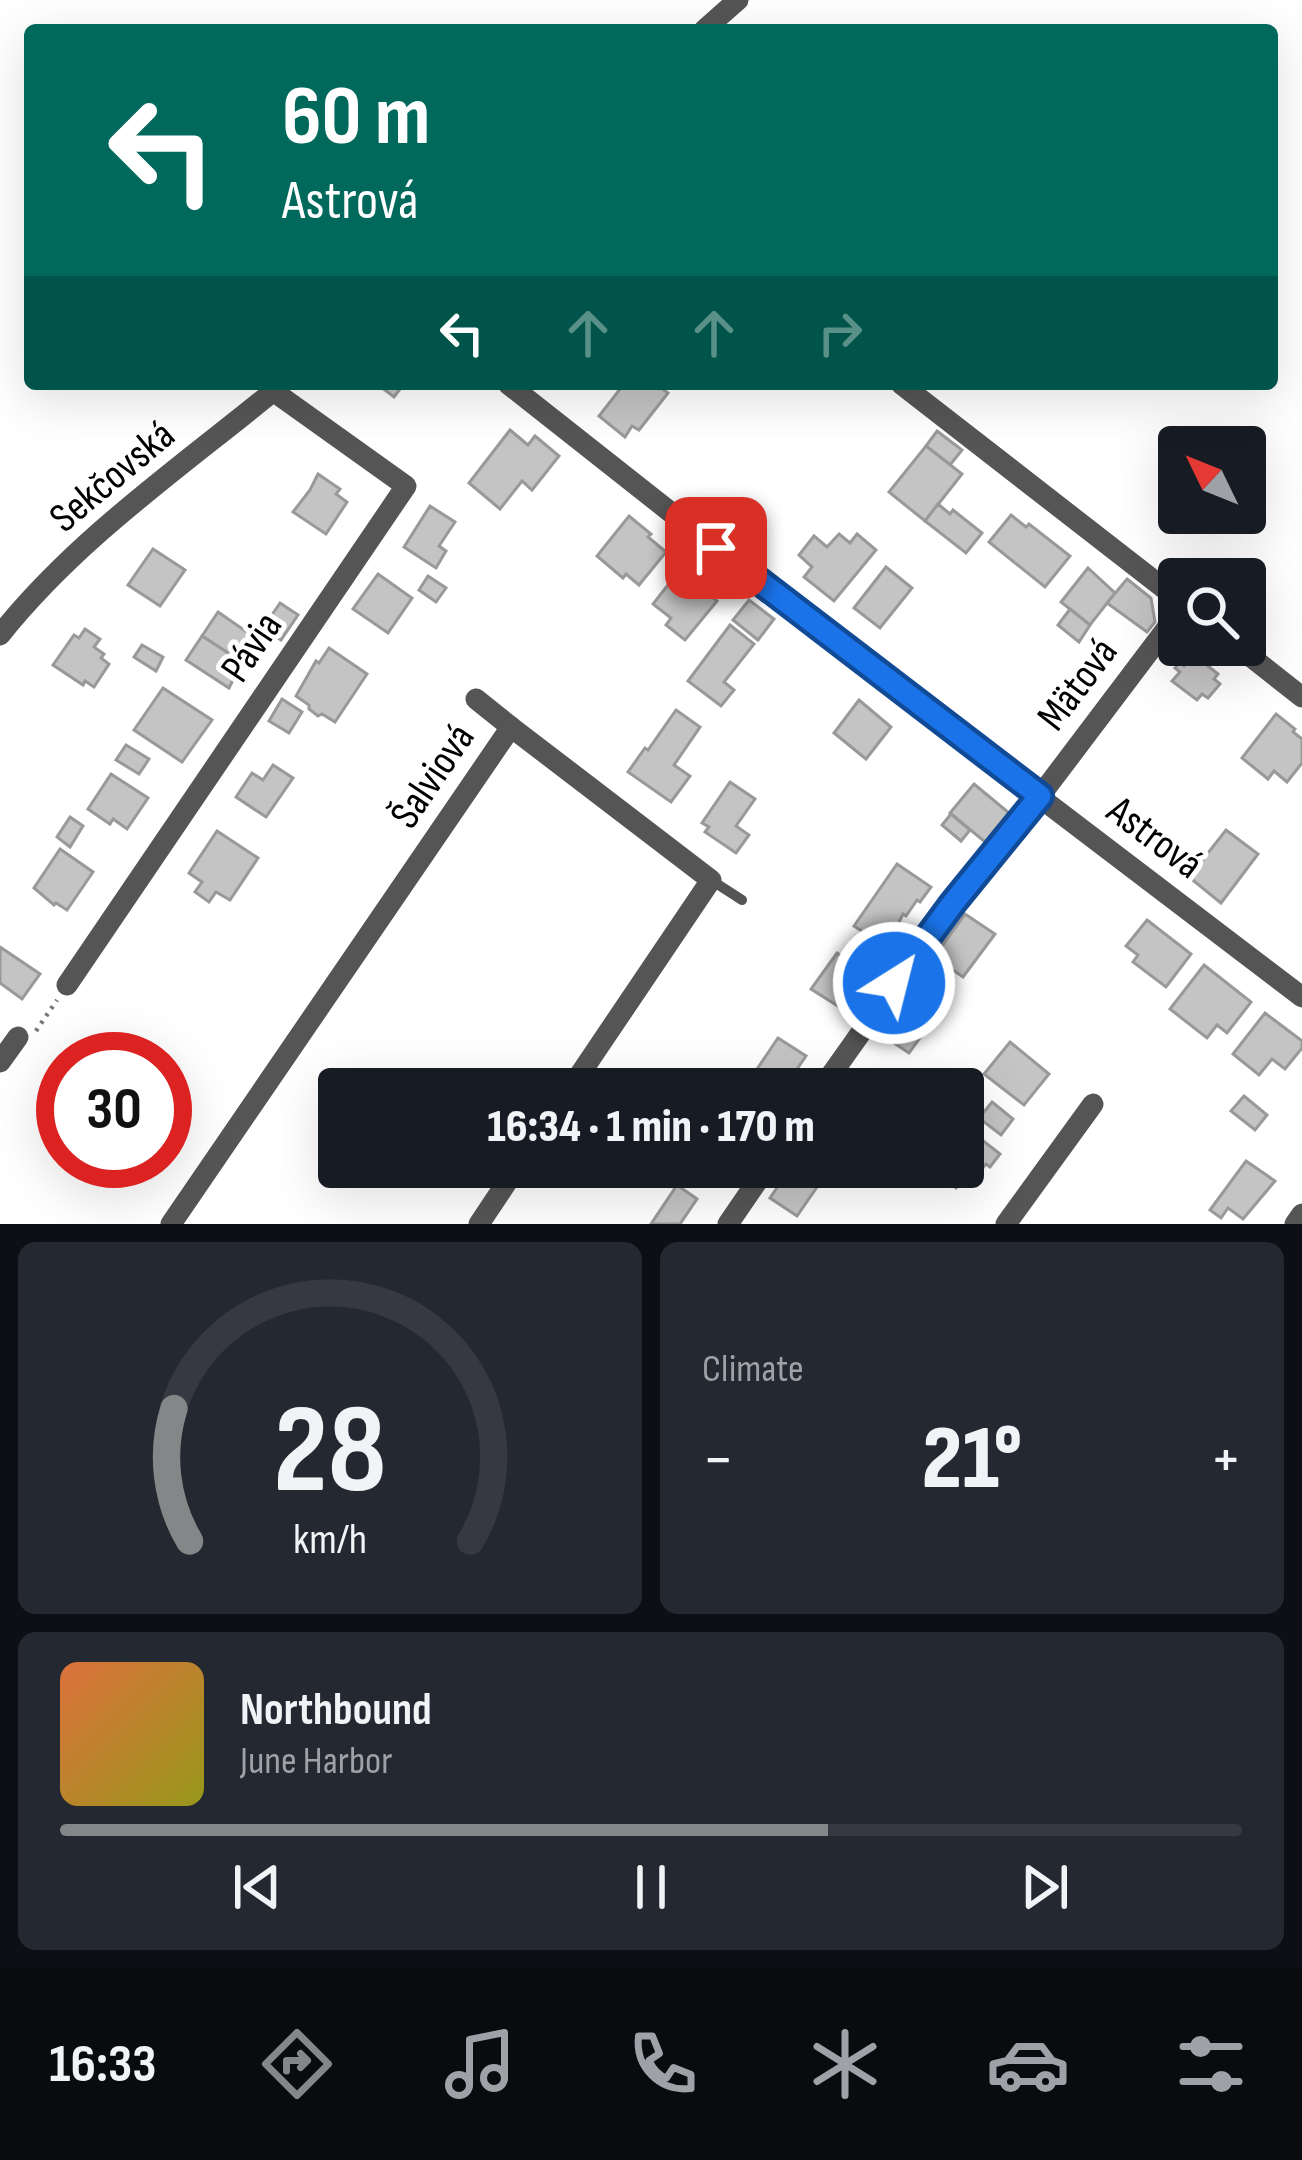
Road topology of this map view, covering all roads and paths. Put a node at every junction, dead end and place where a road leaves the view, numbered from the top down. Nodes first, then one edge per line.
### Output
1 (738, 0) edge
2 (711, 24) edge
3 (274, 390) edge
4 (282, 390) edge
5 (516, 390) edge
6 (909, 390) edge
7 (1158, 584) edge
8 (0, 635) edge
9 (1158, 640) edge
10 (1263, 666) edge
11 (1302, 697) edge
12 (476, 699) dead end
13 (511, 727) junction
14 (1040, 796) junction
15 (711, 880) junction
16 (742, 900) dead end
17 (67, 985) dead end
18 (1302, 998) edge
19 (18, 1037) dead end
20 (0, 1063) edge
21 (584, 1068) edge
22 (836, 1068) edge
23 (1093, 1104) dead end
24 (503, 1188) edge
25 (753, 1188) edge
26 (1302, 1214) edge
27 (170, 1224) edge
28 (479, 1224) edge
29 (728, 1224) edge
30 (1006, 1224) edge
31 (1294, 1224) edge

1 - 2 street
3 - 8 street, Sekčovská
4 - 17 street, Pávia
5 - 14 street, Astrová
6 - 7 street
9 - 14 street, Mätová
10 - 11 street
12 - 13 street
13 - 15 street, Šalviová
13 - 27 street, Šalviová
14 - 18 street, Astrová
14 - 22 street, Mätová
15 - 16 lane
15 - 21 street
19 - 20 street
23 - 30 street
24 - 28 street
25 - 29 street
26 - 31 street

